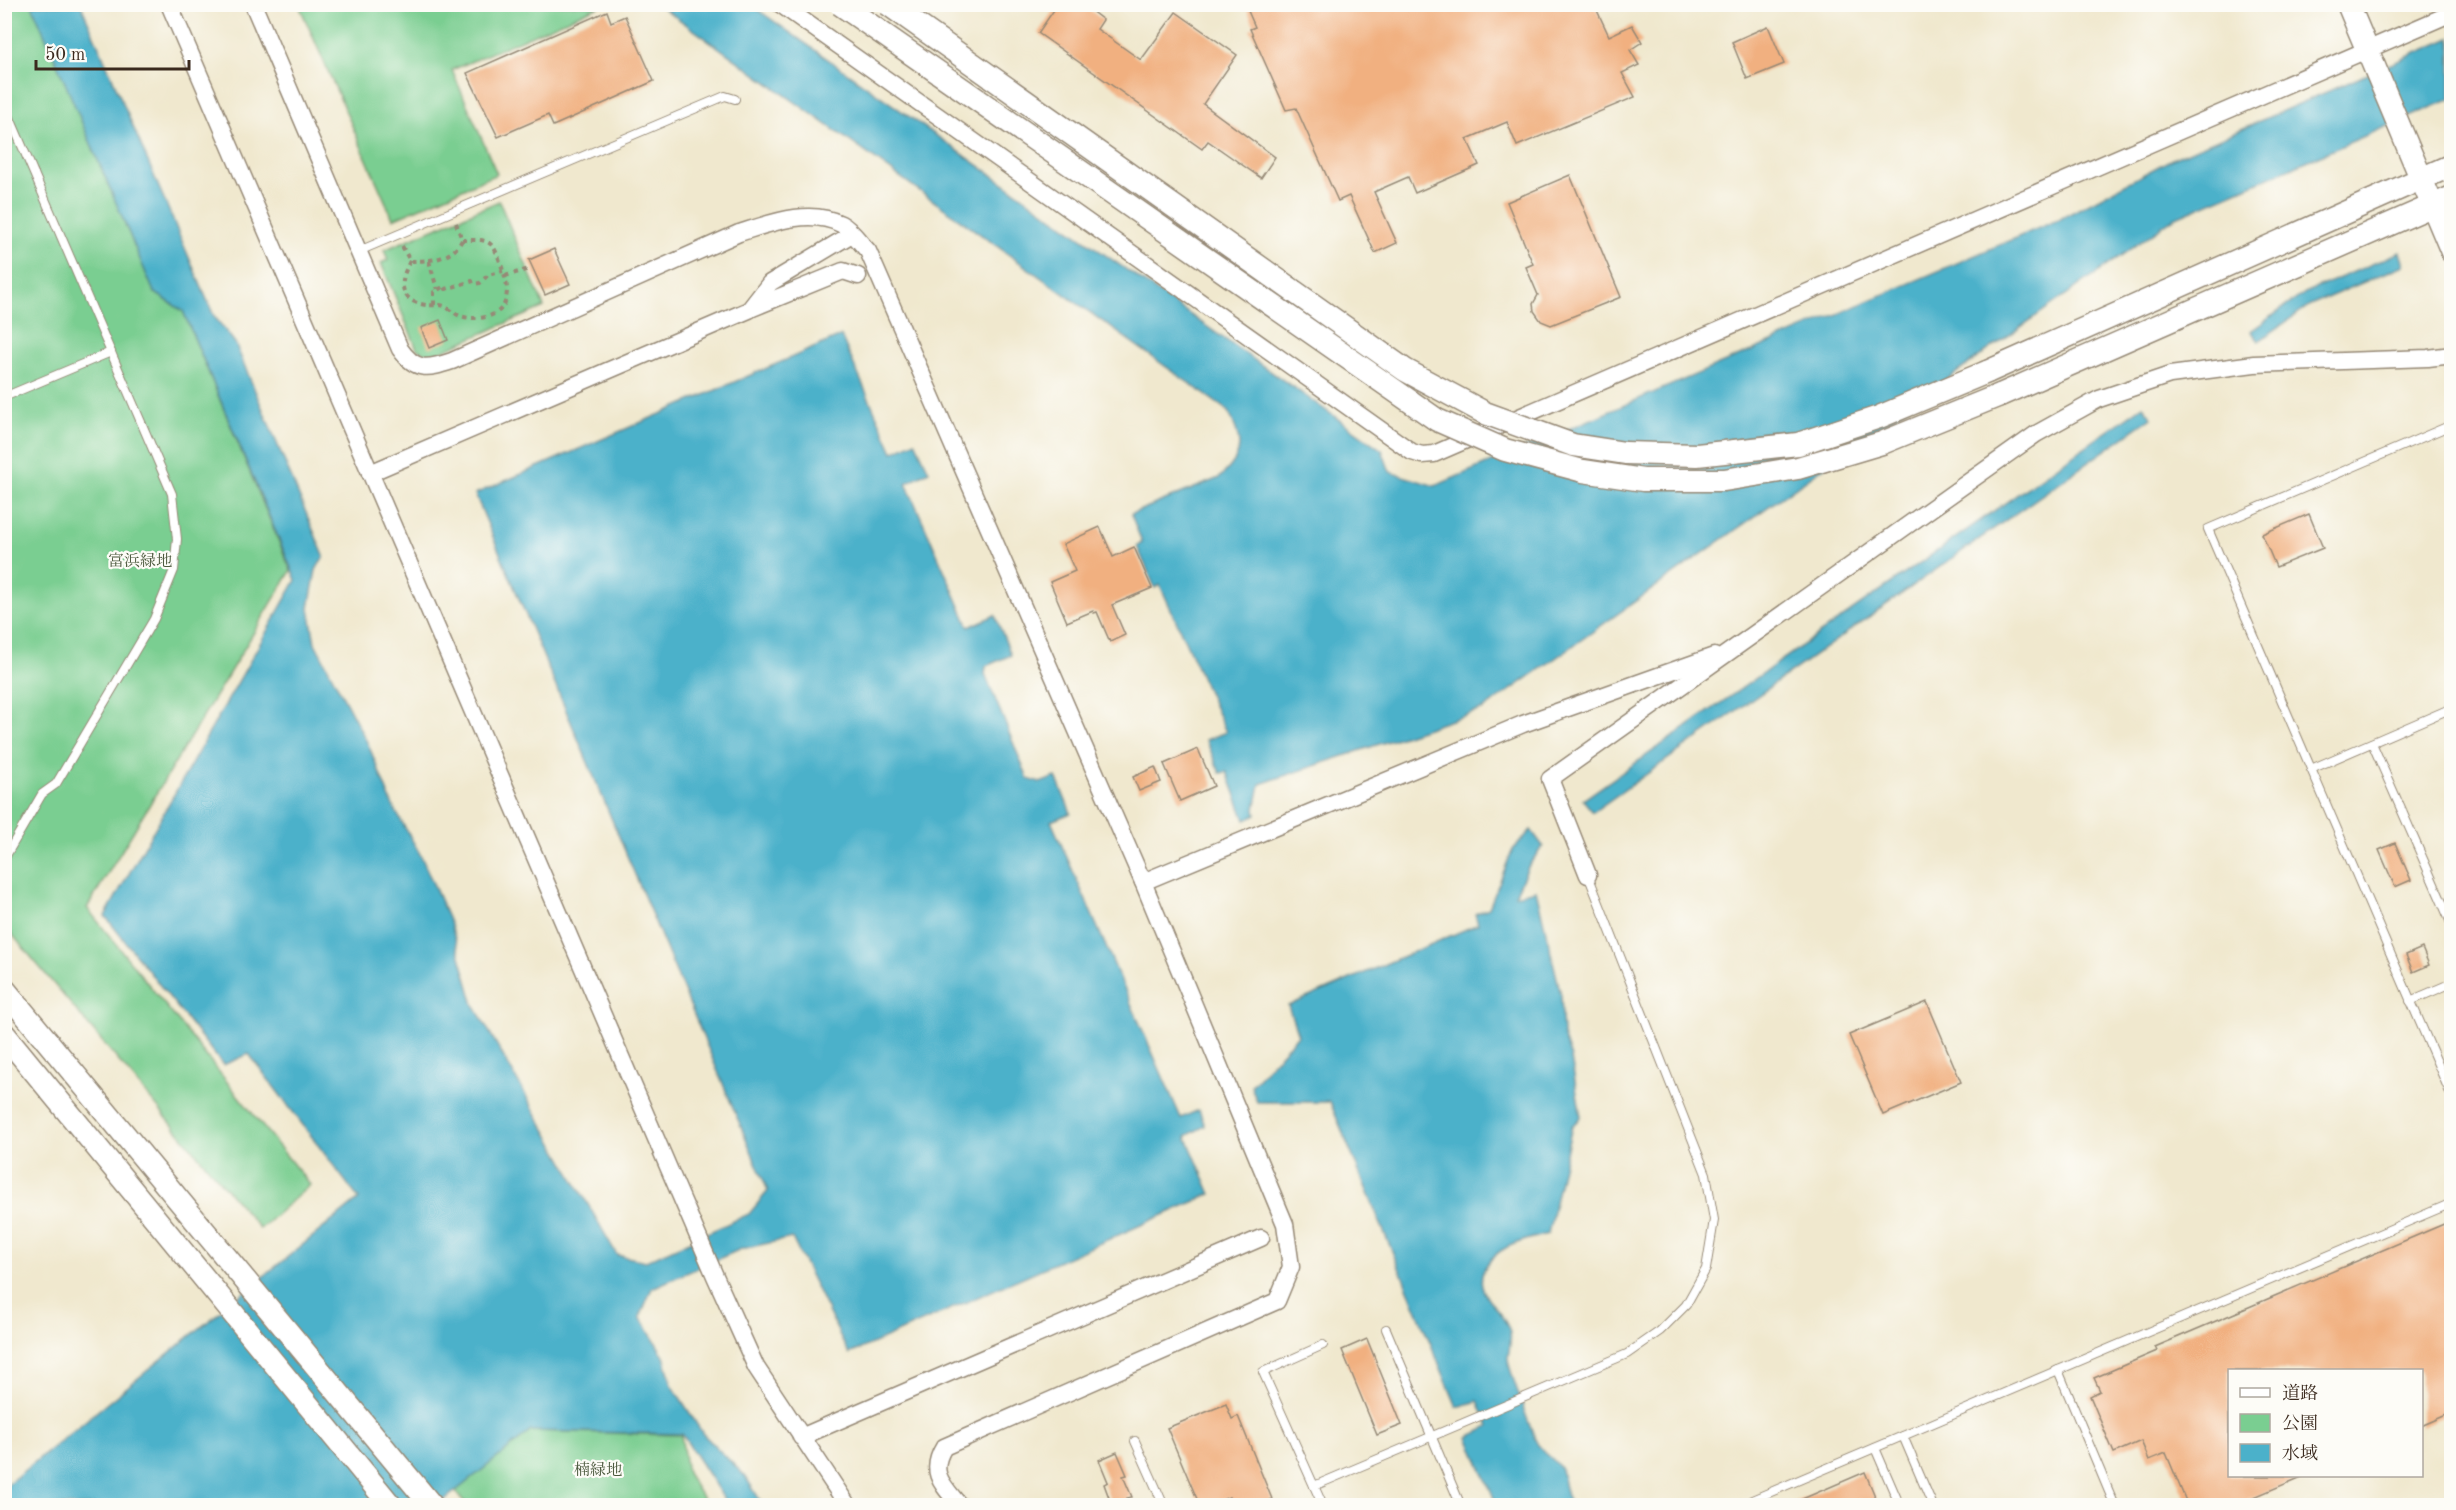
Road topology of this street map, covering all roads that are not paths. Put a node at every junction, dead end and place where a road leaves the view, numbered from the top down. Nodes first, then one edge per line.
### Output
1 (169, 4) edge
2 (253, 4) edge
3 (840, 4) edge
4 (888, 4) edge
5 (2348, 4) edge
6 (781, 5) edge
7 (2451, 13) edge
8 (2369, 54) junction
9 (735, 99) dead end
10 (4, 104) edge
11 (2451, 165) edge
12 (2421, 178) junction
13 (2441, 201) edge
14 (852, 234) junction
15 (359, 251) junction
16 (2451, 252) edge
17 (858, 276) dead end
18 (749, 310) junction
19 (111, 352) junction
20 (2451, 355) edge
21 (4, 397) edge
22 (2451, 430) edge
23 (370, 473) junction
24 (1733, 649) junction
25 (2451, 708) edge
26 (2372, 743) junction
27 (2311, 769) junction
28 (4, 859) edge
29 (1588, 876) joint
30 (1143, 882) junction
31 (2451, 925) edge
32 (2451, 983) edge
33 (4, 989) edge
34 (2410, 1001) junction
35 (4, 1034) edge
36 (2451, 1097) edge
37 (2451, 1203) edge
38 (1261, 1238) dead end
39 (1386, 1329) dead end
40 (1323, 1345) dead end
41 (2058, 1370) junction
42 (1431, 1436) junction
43 (1903, 1436) junction
44 (801, 1437) junction
45 (1135, 1441) dead end
46 (1875, 1448) junction
47 (1314, 1486) junction
48 (391, 1506) edge
49 (432, 1506) edge
50 (848, 1506) edge
51 (960, 1506) edge
52 (1164, 1506) edge
53 (1323, 1506) edge
54 (1461, 1506) edge
55 (1754, 1506) edge
56 (1899, 1506) edge
57 (1933, 1506) edge
58 (2115, 1506) edge

1 - 23 street
2 - 15 street
3 - 13 street, bridge
4 - 12 street, bridge
5 - 8 street
6 - 8 street
7 - 8 street
8 - 12 street
9 - 15 lane
10 - 19 lane
11 - 12 street
12 - 13 street
13 - 16 street
14 - 15 street
14 - 18 street
14 - 30 street
17 - 18 street
18 - 23 street
19 - 21 lane
19 - 28 lane
20 - 24 street
22 - 27 lane
23 - 44 street
24 - 29 street
24 - 30 street
25 - 26 lane
26 - 27 lane
26 - 31 lane
27 - 34 lane
29 - 42 lane
30 - 51 street
32 - 34 lane
33 - 49 street
34 - 36 lane
35 - 48 street
37 - 41 lane
38 - 44 street
39 - 42 lane
40 - 47 lane
41 - 43 lane
41 - 58 lane
42 - 47 lane
42 - 54 lane
43 - 46 lane
43 - 57 lane
44 - 50 street
45 - 52 lane
46 - 55 lane
46 - 56 lane
47 - 53 lane

